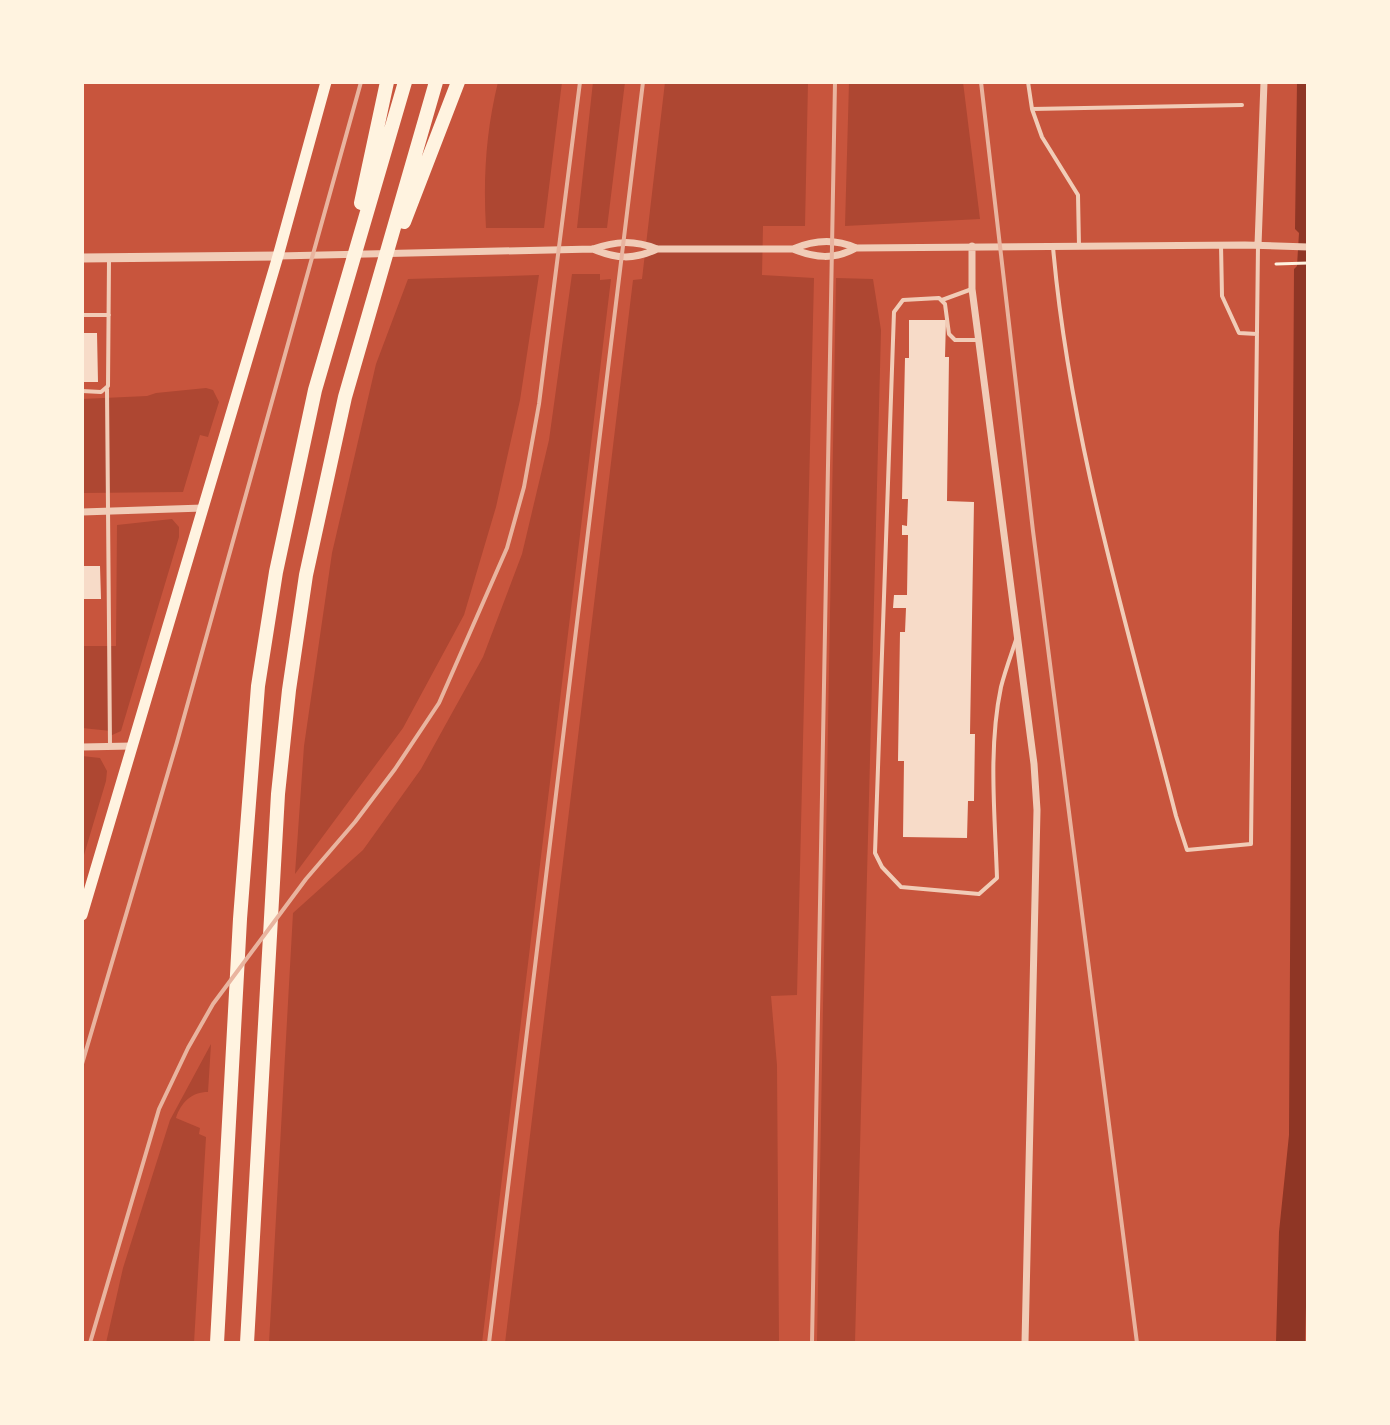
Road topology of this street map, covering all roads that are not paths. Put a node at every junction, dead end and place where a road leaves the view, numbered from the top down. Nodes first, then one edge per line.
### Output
1 (326, 82) edge
2 (387, 82) edge
3 (405, 82) edge
4 (436, 82) edge
5 (458, 82) edge
6 (1028, 82) edge
7 (1264, 82) edge
8 (1242, 105) dead end
9 (1032, 109) junction
10 (1221, 245) junction
11 (1258, 245) junction
12 (972, 246) junction
13 (1053, 246) junction
14 (1079, 246) junction
15 (1308, 247) edge
16 (856, 248) junction
17 (593, 249) junction
18 (657, 249) junction
19 (793, 249) junction
20 (278, 256) junction
21 (82, 258) edge
22 (110, 258) junction
23 (377, 285) junction
24 (344, 287) junction
25 (972, 289) junction
26 (942, 300) junction
27 (82, 315) edge
28 (109, 315) junction
29 (1257, 334) junction
30 (979, 340) junction
31 (107, 389) junction
32 (82, 391) edge
33 (203, 508) junction
34 (108, 511) junction
35 (82, 512) edge
36 (1017, 634) junction
37 (132, 746) junction
38 (82, 747) edge
39 (110, 747) junction
40 (82, 915) edge
41 (217, 1343) edge
42 (247, 1343) edge
43 (1025, 1343) edge

1 - 20 main road
2 - 24 highway
3 - 24 highway
4 - 23 highway
5 - 23 highway
6 - 9 lane
7 - 11 street
8 - 9 lane
9 - 14 lane
10 - 11 street
10 - 14 street
10 - 29 lane
11 - 15 street
11 - 29 lane
12 - 13 street
12 - 16 street
12 - 25 street
13 - 14 street
13 - 29 lane
16 - 19 street
16 - 19 street
17 - 18 street
17 - 18 street
17 - 20 street
18 - 19 street
20 - 22 street
20 - 33 main road
21 - 22 street
22 - 28 lane
23 - 42 highway
24 - 41 highway
25 - 26 lane
25 - 30 street
26 - 30 lane
26 - 36 lane
27 - 28 lane
28 - 31 lane
30 - 36 street
31 - 32 lane
31 - 34 lane
33 - 34 street
33 - 37 main road
34 - 35 street
34 - 39 lane
36 - 43 street
37 - 39 street
37 - 40 main road
38 - 39 street

